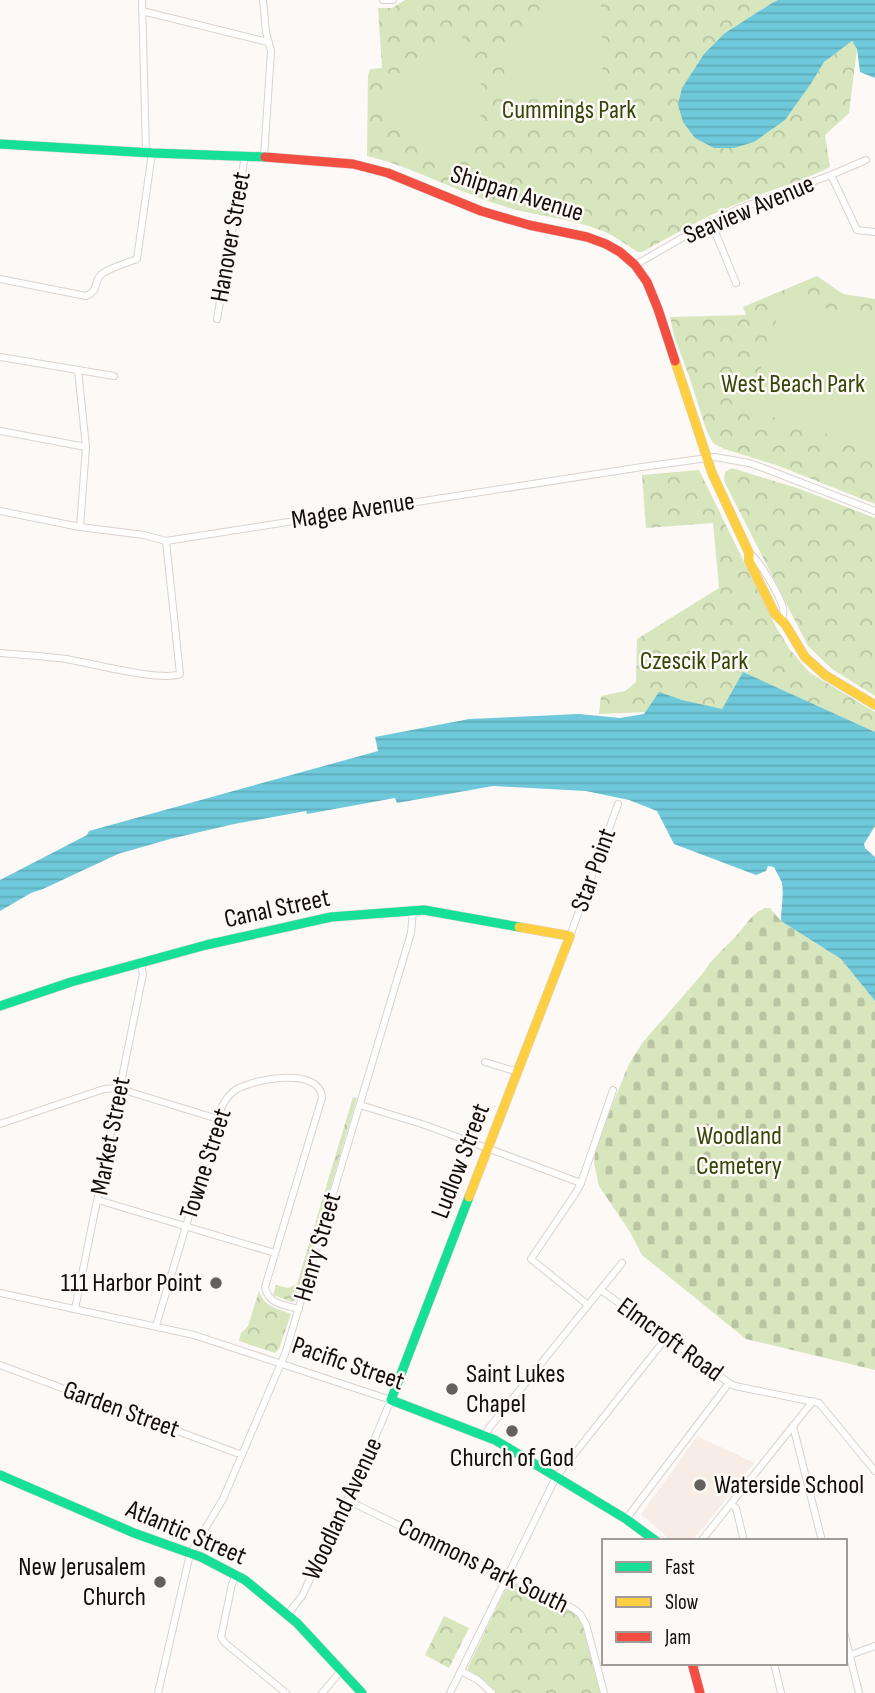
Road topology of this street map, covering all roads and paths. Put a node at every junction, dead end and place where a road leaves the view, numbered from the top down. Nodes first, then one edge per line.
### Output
1 (142, 0) edge
2 (263, 0) edge
3 (383, 0) edge
4 (393, 0) edge
5 (142, 11) junction
6 (268, 42) junction
7 (0, 144) edge
8 (149, 153) junction
9 (245, 156) junction
10 (264, 158) junction
11 (866, 160) dead end
12 (831, 176) junction
13 (711, 222) junction
14 (875, 232) edge
15 (635, 265) junction
16 (0, 279) edge
17 (736, 283) dead end
18 (217, 318) dead end
19 (0, 357) edge
20 (78, 370) junction
21 (114, 376) dead end
22 (0, 431) edge
23 (86, 447) junction
24 (707, 458) junction
25 (0, 511) edge
26 (875, 511) edge
27 (80, 527) junction
28 (166, 541) junction
29 (0, 653) edge
30 (875, 705) edge
31 (618, 804) dead end
32 (412, 910) junction
33 (570, 936) junction
34 (141, 963) junction
35 (0, 1006) edge
36 (485, 1062) dead end
37 (518, 1072) junction
38 (121, 1088) junction
39 (613, 1090) dead end
40 (360, 1105) junction
41 (218, 1119) junction
42 (0, 1124) edge
43 (488, 1148) junction
44 (581, 1183) junction
45 (98, 1200) junction
46 (186, 1226) junction
47 (275, 1252) junction
48 (622, 1263) dead end
49 (601, 1290) junction
50 (0, 1293) edge
51 (588, 1305) junction
52 (75, 1309) junction
53 (299, 1310) junction
54 (156, 1326) junction
55 (666, 1338) junction
56 (282, 1363) junction
57 (0, 1366) edge
58 (729, 1383) junction
59 (391, 1401) junction
60 (813, 1401) junction
61 (793, 1426) junction
62 (485, 1436) junction
63 (242, 1455) junction
64 (875, 1471) edge
65 (0, 1475) edge
66 (556, 1477) junction
67 (347, 1500) junction
68 (731, 1504) junction
69 (626, 1519) junction
70 (653, 1539) edge
71 (703, 1539) edge
72 (744, 1539) edge
73 (821, 1539) edge
74 (190, 1553) junction
75 (236, 1575) junction
76 (507, 1577) junction
77 (288, 1614) junction
78 (847, 1644) edge
79 (875, 1646) edge
80 (850, 1655) junction
81 (692, 1665) edge
82 (774, 1665) edge
83 (341, 1671) junction
84 (461, 1671) junction
85 (158, 1693) edge
86 (286, 1693) edge
87 (322, 1693) edge
88 (362, 1693) edge
89 (450, 1693) edge
90 (492, 1693) edge
91 (604, 1693) edge
92 (699, 1693) edge
93 (781, 1693) edge
94 (859, 1693) edge

1 - 5 street
2 - 6 street
3 - 4 street
5 - 6 street
5 - 8 street
6 - 10 street
7 - 8 street, Shippan Avenue
8 - 9 street, Shippan Avenue
8 - 16 street
9 - 10 street, Shippan Avenue
9 - 18 street, Hanover Street
10 - 15 street, Shippan Avenue
11 - 12 street, Seaview Avenue
12 - 13 street, Seaview Avenue
12 - 14 street
13 - 15 street, Seaview Avenue
13 - 17 street
15 - 24 street, Shippan Avenue
19 - 20 street
20 - 21 street
20 - 23 street
22 - 23 street
23 - 27 street
24 - 26 street
24 - 28 street, Magee Avenue
24 - 30 street, Shippan Avenue
25 - 27 street, Magee Avenue
27 - 28 street, Magee Avenue
28 - 29 street
31 - 33 street, Star Point
32 - 33 street, Canal Street
32 - 34 street, Canal Street
32 - 40 street, Henry Street
33 - 37 street, Ludlow Street
34 - 35 street, Canal Street
34 - 38 street, Market Street
36 - 37 street
37 - 43 street, Ludlow Street
38 - 41 street
38 - 42 street
38 - 45 street, Market Street
39 - 44 street
40 - 43 street
40 - 53 street, Henry Street
41 - 46 street, Towne Street
41 - 47 street, Towne Street
43 - 44 street
43 - 59 street, Ludlow Street
44 - 51 street
45 - 46 street
45 - 52 street, Market Street
46 - 47 street
46 - 54 street, Towne Street
47 - 53 street, Towne Street
48 - 49 street
49 - 51 street
49 - 55 street, Elmcroft Road
50 - 52 street, Pacific Street
51 - 62 street
52 - 54 street, Pacific Street
53 - 56 street, Henry Street
54 - 56 street, Pacific Street
55 - 58 street, Elmcroft Road
55 - 66 street
56 - 59 street, Pacific Street
56 - 63 street, Henry Street
57 - 63 street, Garden Street
58 - 60 street, Elmcroft Road
58 - 69 street
59 - 62 street, Pacific Street
59 - 67 street, Woodland Avenue
60 - 61 street
60 - 64 street
61 - 68 street
61 - 73 street
62 - 66 street, Pacific Street
63 - 74 street, Henry Street
65 - 74 street, Atlantic Street
66 - 69 street, Pacific Street
66 - 76 street
67 - 76 street, Commons Park South
67 - 77 street, Woodland Avenue
68 - 71 street
68 - 72 street
69 - 70 street, Pacific Street
74 - 75 street, Atlantic Street
74 - 85 street, Henry Street
75 - 77 street, Atlantic Street
75 - 86 street
76 - 84 street
76 - 91 street, Commons Park South
77 - 83 street, Atlantic Street
78 - 80 street
79 - 80 street
80 - 94 street
81 - 92 street
82 - 93 street
83 - 87 street
83 - 88 street, Atlantic Street
84 - 89 street
84 - 90 street

